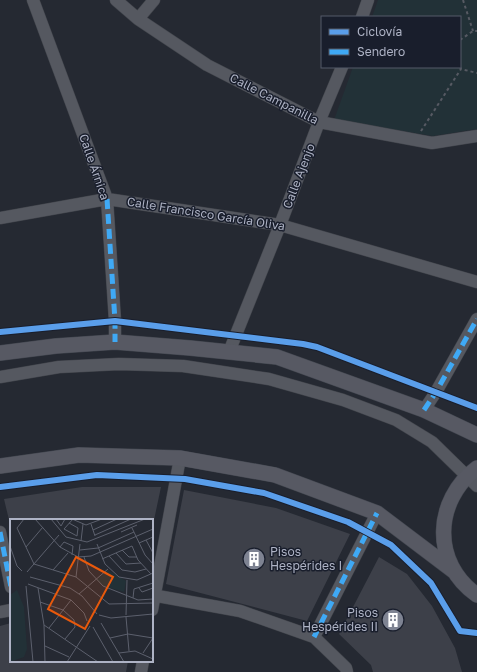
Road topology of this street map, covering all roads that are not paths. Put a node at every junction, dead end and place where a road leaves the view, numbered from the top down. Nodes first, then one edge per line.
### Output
1 (33, 0) edge
2 (116, 0) edge
3 (154, 0) edge
4 (368, 0) edge
5 (362, 16) edge
6 (138, 19) junction
7 (342, 68) edge
8 (319, 122) junction
9 (477, 136) edge
10 (107, 199) junction
11 (0, 218) edge
12 (280, 225) junction
13 (477, 282) edge
14 (477, 319) edge
15 (114, 342) junction
16 (229, 352) junction
17 (0, 354) edge
18 (0, 372) edge
19 (0, 377) edge
20 (424, 410) junction
21 (477, 435) edge
22 (180, 458) junction
23 (0, 466) edge
24 (474, 476) edge
25 (377, 514) junction
26 (0, 532) edge
27 (454, 572) junction
28 (10, 582) edge
29 (153, 594) edge
30 (477, 595) edge
31 (10, 610) edge
32 (0, 612) edge
33 (314, 637) junction
34 (143, 662) edge
35 (141, 672) edge
36 (347, 672) edge

1 - 10 street, Calle Árnica
2 - 6 street, Calle Campanilla
3 - 6 street
4 - 5 street
6 - 8 street, Calle Campanilla
7 - 8 street, Calle Ajenjo
8 - 9 street, Calle Campanilla
8 - 12 street, Calle Ajenjo
10 - 11 street, Calle Francisco García Oliva
10 - 12 street, Calle Francisco García Oliva
10 - 15 street, Calle Árnica
12 - 13 street, Calle Francisco García Oliva
12 - 16 street, Calle Ajenjo
14 - 20 street
15 - 16 main road
15 - 17 main road
16 - 20 main road
18 - 24 street
19 - 24 street
20 - 21 main road
22 - 23 main road
22 - 25 main road
22 - 29 street
24 - 27 main road
25 - 27 main road
25 - 33 street
26 - 28 street
27 - 30 main road
29 - 33 street
31 - 32 street
33 - 36 street
34 - 35 street

